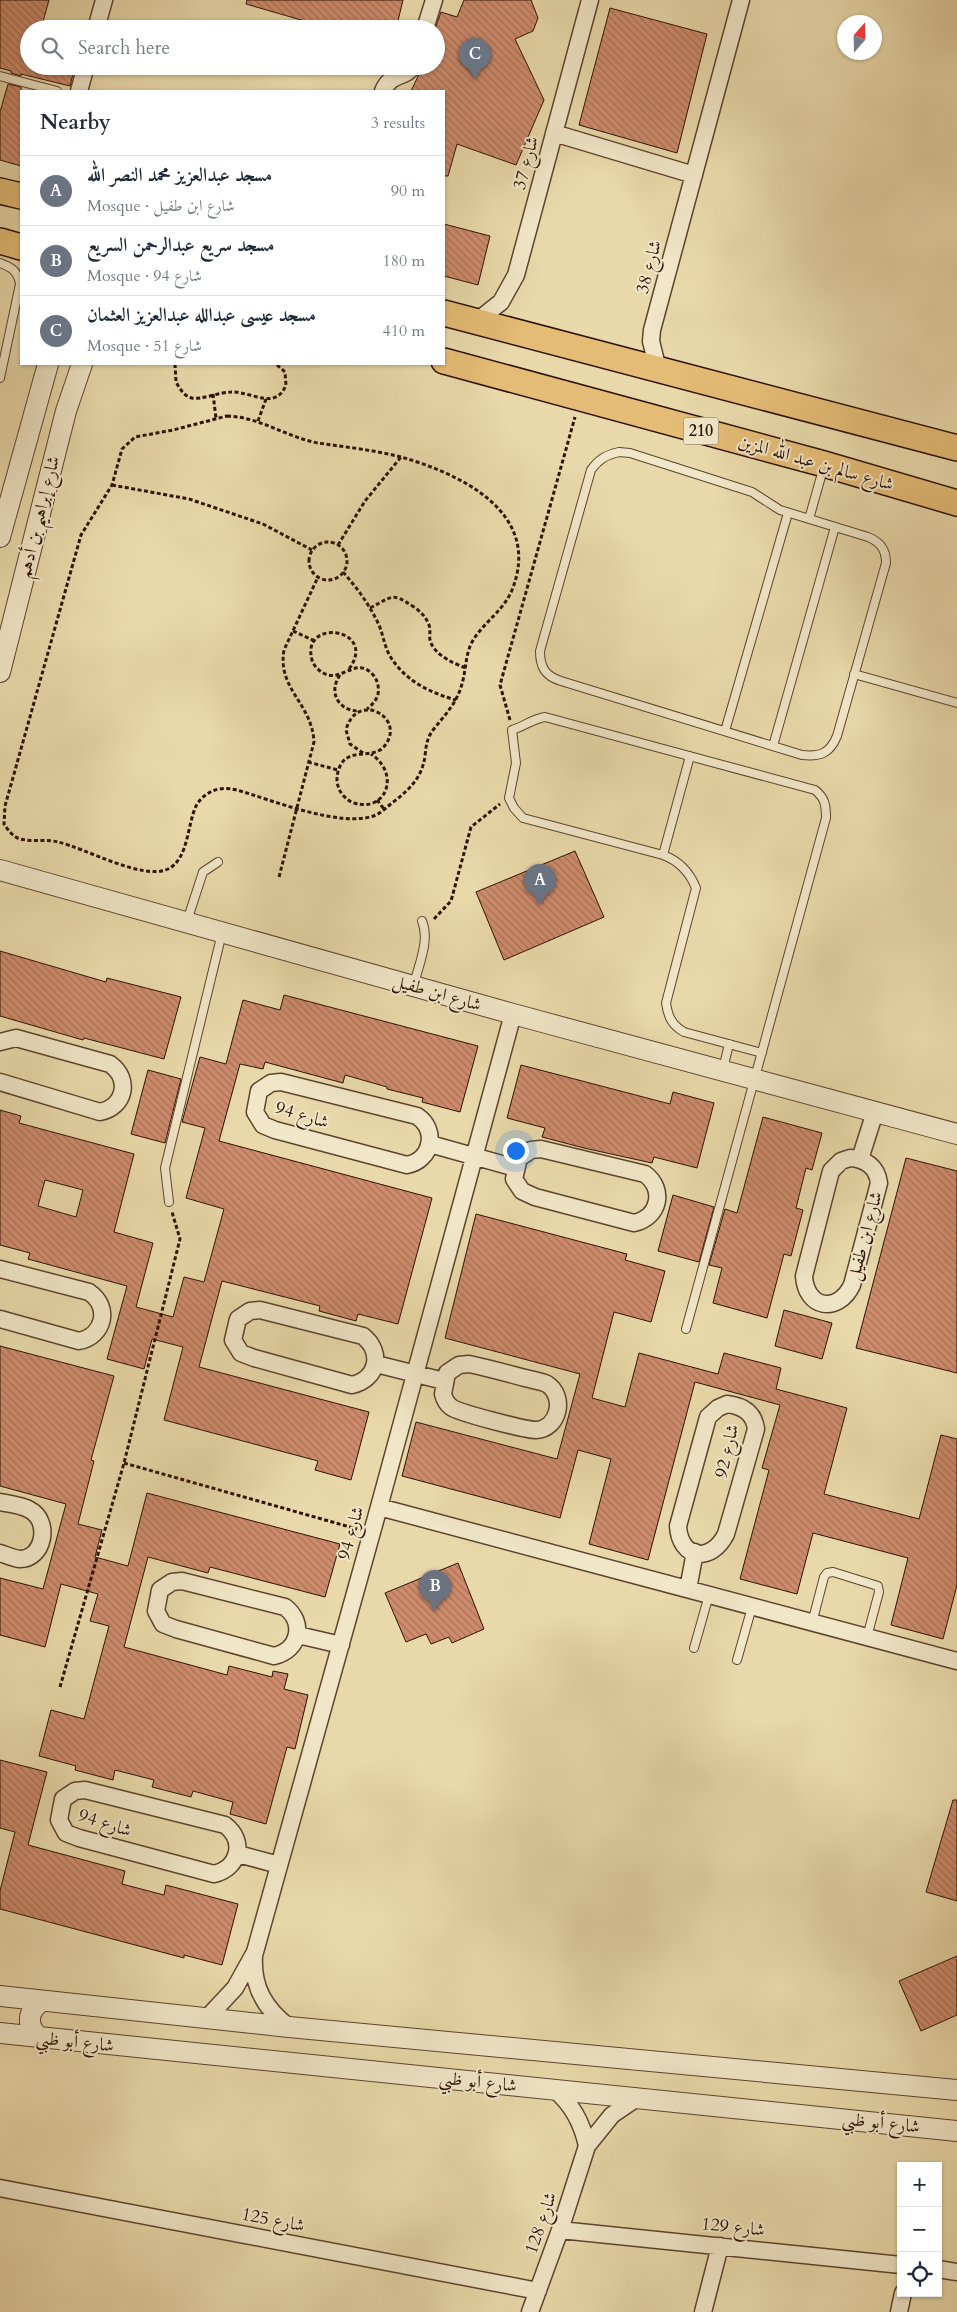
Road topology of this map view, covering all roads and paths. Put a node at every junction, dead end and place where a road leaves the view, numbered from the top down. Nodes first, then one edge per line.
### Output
1 (104, 0) edge
2 (434, 0) edge
3 (590, 0) edge
4 (741, 0) edge
5 (98, 20) edge
6 (428, 20) edge
7 (83, 75) edge
8 (399, 75) edge
9 (0, 76) edge
10 (53, 90) edge
11 (79, 90) edge
12 (384, 90) edge
13 (554, 133) junction
14 (694, 175) junction
15 (0, 191) edge
16 (20, 196) edge
17 (0, 242) edge
18 (20, 247) edge
19 (20, 252) edge
20 (0, 263) edge
21 (445, 313) edge
22 (476, 322) junction
23 (445, 362) edge
24 (48, 365) edge
25 (82, 365) edge
26 (175, 365) edge
27 (277, 365) edge
28 (658, 370) junction
29 (0, 378) edge
30 (213, 394) junction
31 (580, 398) junction
32 (266, 399) junction
33 (216, 418) junction
34 (258, 421) junction
35 (27, 440) junction
36 (957, 448) edge
37 (56, 449) junction
38 (401, 457) junction
39 (824, 464) junction
40 (112, 485) junction
41 (957, 503) edge
42 (788, 512) junction
43 (809, 519) junction
44 (835, 527) junction
45 (0, 537) edge
46 (338, 545) junction
47 (312, 550) junction
48 (343, 572) junction
49 (318, 577) junction
50 (370, 608) junction
51 (293, 631) junction
52 (315, 641) junction
53 (466, 668) junction
54 (349, 669) junction
55 (0, 672) edge
56 (340, 674) junction
57 (854, 674) junction
58 (456, 700) junction
59 (957, 703) edge
60 (366, 709) junction
61 (359, 712) junction
62 (512, 730) junction
63 (725, 731) junction
64 (773, 746) junction
65 (363, 753) junction
66 (371, 754) junction
67 (690, 756) junction
68 (308, 762) junction
69 (338, 770) junction
70 (509, 798) junction
71 (377, 800) junction
72 (297, 808) junction
73 (384, 809) junction
74 (663, 855) junction
75 (218, 862) dead end
76 (0, 870) edge
77 (279, 877) dead end
78 (422, 921) dead end
79 (186, 923) junction
80 (425, 929) junction
81 (222, 933) junction
82 (413, 986) junction
83 (513, 1014) junction
84 (0, 1042) edge
85 (729, 1044) junction
86 (762, 1053) junction
87 (722, 1070) junction
88 (755, 1079) junction
89 (0, 1082) edge
90 (875, 1112) junction
91 (957, 1134) edge
92 (430, 1144) junction
93 (474, 1156) junction
94 (860, 1159) junction
95 (516, 1168) junction
96 (169, 1202) joint
97 (0, 1269) edge
98 (0, 1319) edge
99 (686, 1329) dead end
100 (376, 1364) junction
101 (415, 1374) junction
102 (444, 1381) junction
103 (124, 1464) junction
104 (0, 1502) edge
105 (379, 1507) junction
106 (372, 1533) junction
107 (695, 1552) junction
108 (0, 1554) edge
109 (688, 1589) junction
110 (709, 1595) junction
111 (752, 1606) junction
112 (812, 1622) junction
113 (298, 1635) junction
114 (867, 1637) junction
115 (341, 1645) junction
116 (694, 1648) dead end
117 (737, 1660) dead end
118 (957, 1661) edge
119 (60, 1687) dead end
120 (238, 1854) junction
121 (280, 1865) junction
122 (255, 1952) junction
123 (0, 1996) edge
124 (42, 2001) junction
125 (207, 2018) junction
126 (289, 2027) junction
127 (0, 2033) edge
128 (41, 2039) junction
129 (554, 2089) junction
130 (957, 2090) edge
131 (637, 2098) junction
132 (957, 2130) edge
133 (587, 2146) junction
134 (0, 2188) edge
135 (560, 2230) junction
136 (720, 2246) junction
137 (897, 2265) edge
138 (942, 2270) edge
139 (957, 2272) edge
140 (538, 2291) junction
141 (902, 2297) edge
142 (530, 2312) edge
143 (703, 2312) edge
144 (899, 2312) edge

1 - 5 street
2 - 6 street
3 - 13 street, شارع 37
4 - 14 street, شارع 38
7 - 11 street
8 - 12 street
9 - 10 lane
13 - 14 street
13 - 22 street, شارع 37
14 - 28 street, شارع 38
15 - 16 main road
17 - 18 main road
17 - 19 street
20 - 29 lane
21 - 22 main road
22 - 28 main road
23 - 31 main road, شارع سالم بن عبد الله المزين / 210
24 - 35 street, شارع إبراهيم بن أدهم
25 - 37 street, شارع إبراهيم بن أدهم
26 - 30 path
27 - 32 path
28 - 36 main road
30 - 32 path
30 - 33 path
31 - 39 main road, شارع سالم بن عبد الله المزين / 210
31 - 62 path
32 - 34 path
33 - 34 path
33 - 40 path
34 - 38 path
35 - 37 street
35 - 45 street, شارع إبراهيم بن أدهم
37 - 55 street, شارع إبراهيم بن أدهم
38 - 46 path
38 - 53 path
39 - 41 main road, شارع سالم بن عبد الله المزين / 210
39 - 43 lane
40 - 47 path
40 - 72 path
42 - 43 lane
42 - 63 lane
42 - 63 lane
43 - 44 lane
44 - 57 lane
44 - 64 lane
46 - 47 path
46 - 48 path
47 - 49 path
48 - 49 path
48 - 50 path
49 - 51 path
50 - 53 path
50 - 58 path
51 - 52 path
51 - 68 path
52 - 54 path
52 - 56 path
53 - 58 path
54 - 56 path
54 - 60 path
56 - 61 path
57 - 59 lane
57 - 64 lane
58 - 73 path
60 - 61 path
60 - 66 path
61 - 65 path
62 - 67 lane
62 - 70 lane
63 - 64 lane
65 - 66 path
65 - 69 path
66 - 71 path
67 - 74 lane
67 - 86 lane
68 - 69 path
68 - 72 path
69 - 71 path
70 - 74 lane
70 - 80 path
71 - 73 path
72 - 73 path
72 - 77 path
74 - 85 lane
75 - 79 lane
76 - 79 street, شارع ابن طفيل
78 - 80 lane
79 - 81 street, شارع ابن طفيل
80 - 82 lane
81 - 82 street, شارع ابن طفيل
81 - 96 lane
82 - 83 street, شارع ابن طفيل
83 - 87 street, شارع ابن طفيل
83 - 93 street, شارع 94
84 - 89 street
85 - 86 lane
85 - 87 lane
86 - 88 lane
87 - 88 street, شارع ابن طفيل
88 - 90 street, شارع ابن طفيل
88 - 99 lane
90 - 91 street, شارع ابن طفيل
90 - 94 street
92 - 92 street, شارع 94
92 - 93 street
93 - 95 street
93 - 101 street, شارع 94
94 - 94 street, شارع ابن طفيل
95 - 95 street
96 - 103 path
97 - 98 street
100 - 100 street
100 - 101 street
101 - 102 street
101 - 105 street, شارع 94
102 - 102 street
103 - 106 path
103 - 119 path
104 - 108 street
105 - 106 street, شارع 94
105 - 109 street
106 - 115 street, شارع 94
107 - 107 street, شارع 92
107 - 109 street
109 - 110 street
110 - 111 street
110 - 116 lane
111 - 112 street
111 - 117 lane
112 - 114 street
112 - 114 lane
113 - 113 street
113 - 115 street
114 - 118 street
115 - 121 street, شارع 94
120 - 120 street, شارع 94
120 - 121 street
121 - 122 street, شارع 94
122 - 125 street, شارع 94
122 - 126 street, شارع 94
123 - 124 street, شارع أبو ظبي
124 - 125 street, شارع أبو ظبي
124 - 128 street
125 - 126 street, شارع أبو ظبي
126 - 130 street, شارع أبو ظبي
127 - 128 street, شارع أبو ظبي
128 - 129 street, شارع أبو ظبي
129 - 131 street, شارع أبو ظبي
129 - 133 street
131 - 132 street, شارع أبو ظبي
131 - 133 street, شارع 128
133 - 135 street, شارع 128
134 - 140 street, شارع 125
135 - 136 street, شارع 129
135 - 140 street, شارع 128
136 - 137 street, شارع 129
136 - 143 street
138 - 139 street
140 - 142 street, شارع 128
141 - 144 street

